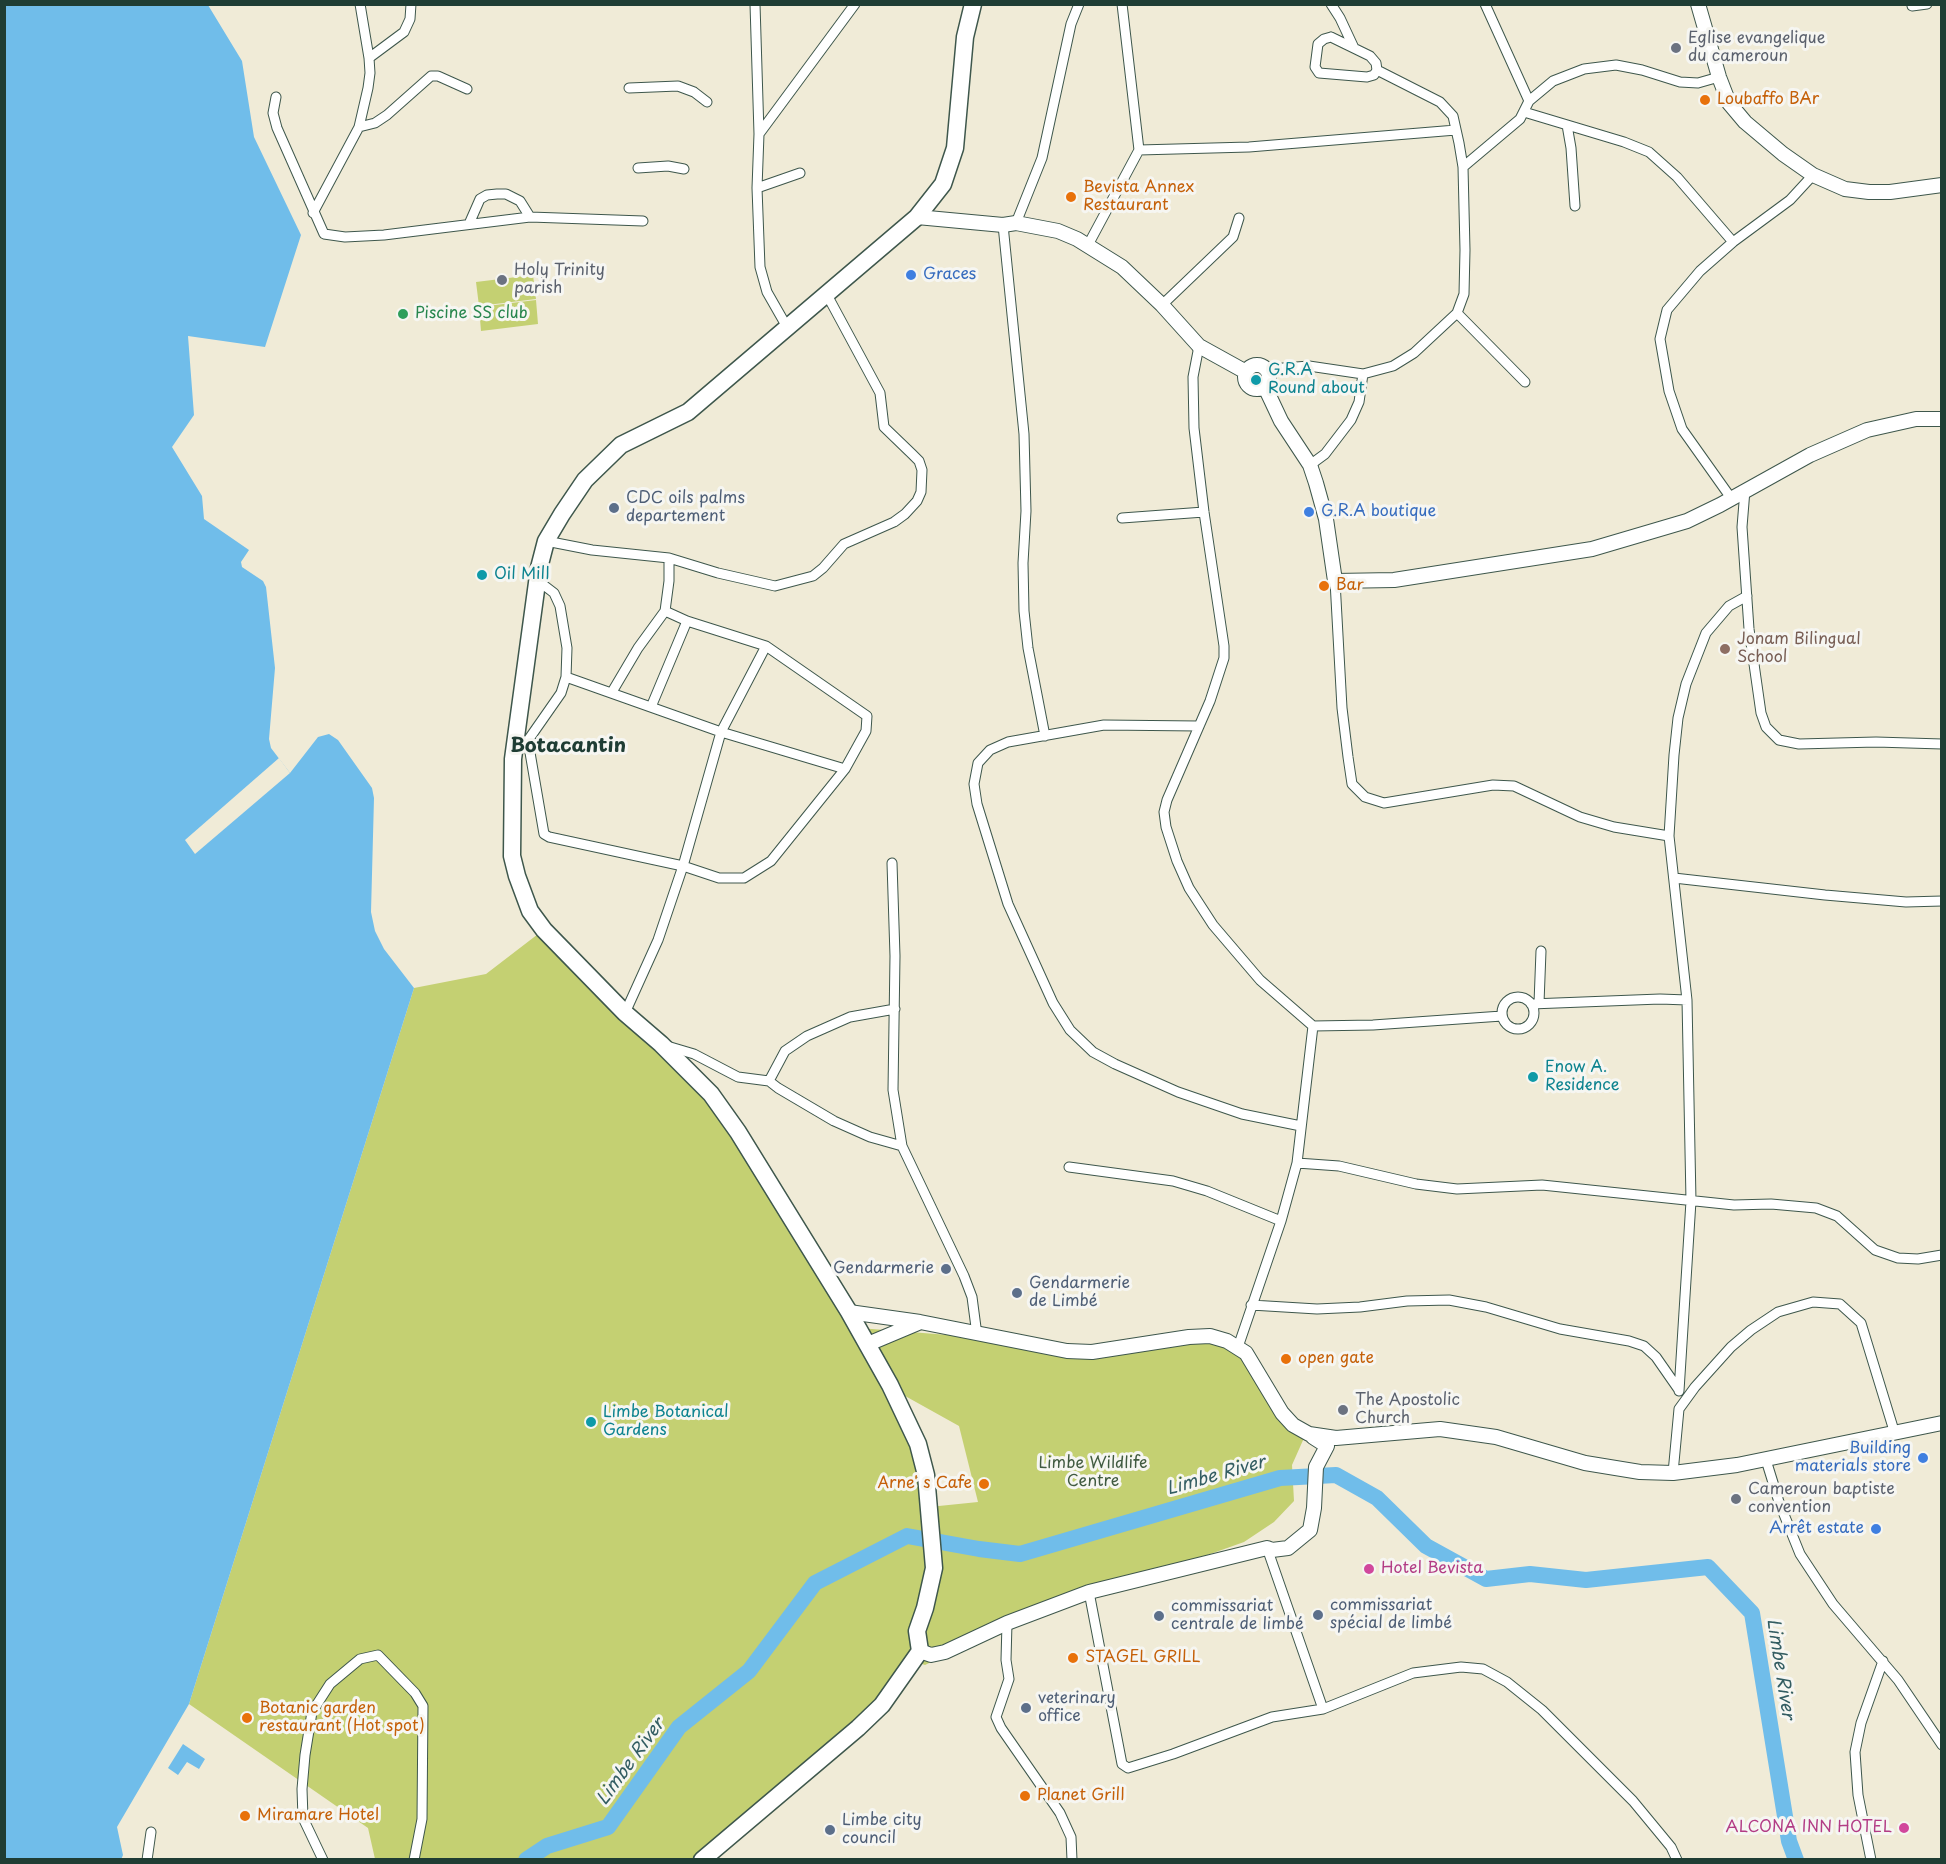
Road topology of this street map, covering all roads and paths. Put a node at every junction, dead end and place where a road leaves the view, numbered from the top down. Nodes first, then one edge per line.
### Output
1 (360, 4) edge
2 (411, 4) edge
3 (755, 4) edge
4 (855, 4) edge
5 (974, 4) edge
6 (1079, 4) edge
7 (1122, 4) edge
8 (1331, 4) edge
9 (1485, 4) edge
10 (1698, 4) edge
11 (1927, 4) edge
12 (1912, 6) dead end
13 (1354, 48) junction
14 (369, 58) junction
15 (1377, 70) junction
16 (1719, 77) junction
17 (629, 88) dead end
18 (467, 89) dead end
19 (276, 97) dead end
20 (1529, 101) junction
21 (707, 102) dead end
22 (1524, 112) junction
23 (1567, 125) junction
24 (359, 127) junction
25 (1456, 130) junction
26 (759, 134) junction
27 (1139, 150) junction
28 (1462, 167) junction
29 (638, 168) dead end
30 (684, 169) dead end
31 (800, 173) dead end
32 (1813, 175) junction
33 (1941, 185) edge
34 (757, 189) junction
35 (1575, 206) dead end
36 (314, 213) junction
37 (917, 217) junction
38 (530, 218) junction
39 (1239, 218) dead end
40 (643, 221) dead end
41 (469, 224) junction
42 (1010, 224) junction
43 (1733, 242) junction
44 (1088, 245) junction
45 (826, 293) junction
46 (1162, 305) junction
47 (1457, 313) junction
48 (788, 327) junction
49 (1199, 346) junction
50 (1246, 372) junction
51 (1363, 374) junction
52 (1267, 380) junction
53 (1525, 382) dead end
54 (1941, 418) edge
55 (1310, 465) junction
56 (1744, 490) junction
57 (1731, 498) junction
58 (1204, 512) junction
59 (1122, 518) dead end
60 (546, 541) junction
61 (669, 558) junction
62 (537, 580) junction
63 (1335, 581) junction
64 (1747, 596) junction
65 (664, 611) junction
66 (687, 621) junction
67 (766, 646) junction
68 (566, 677) junction
69 (612, 692) junction
70 (651, 706) junction
71 (1198, 726) junction
72 (722, 732) junction
73 (1046, 736) junction
74 (528, 741) junction
75 (1941, 744) edge
76 (513, 759) junction
77 (845, 769) junction
78 (1669, 836) junction
79 (892, 862) dead end
80 (683, 866) junction
81 (1674, 878) junction
82 (1941, 902) edge
83 (1541, 951) dead end
84 (1687, 1000) junction
85 (1535, 1004) junction
86 (895, 1009) junction
87 (625, 1013) junction
88 (1502, 1016) junction
89 (1312, 1026) junction
90 (661, 1044) junction
91 (769, 1081) junction
92 (1301, 1126) junction
93 (902, 1146) junction
94 (1297, 1163) junction
95 (1069, 1167) dead end
96 (1691, 1201) junction
97 (1281, 1221) junction
98 (1941, 1255) edge
99 (1251, 1305) junction
100 (849, 1312) junction
101 (920, 1323) junction
102 (977, 1335) junction
103 (868, 1344) junction
104 (1238, 1347) junction
105 (1679, 1390) junction
106 (1679, 1409) junction
107 (1941, 1423) edge
108 (1309, 1434) junction
109 (1894, 1434) junction
110 (1766, 1460) junction
111 (1673, 1473) junction
112 (1267, 1548) junction
113 (1089, 1592) junction
114 (1007, 1623) junction
115 (920, 1651) junction
116 (1883, 1661) junction
117 (1323, 1709) junction
118 (1941, 1745) edge
119 (151, 1832) dead end
120 (703, 1859) edge
121 (147, 1860) edge
122 (323, 1860) edge
123 (414, 1860) edge
124 (1072, 1860) edge
125 (1677, 1860) edge
126 (1871, 1860) edge

1 - 14 street
2 - 14 street
3 - 26 street
4 - 26 street
5 - 37 highway
6 - 42 street
7 - 27 street
8 - 13 street
9 - 20 street
10 - 16 street
11 - 12 street
13 - 15 street
13 - 15 street
14 - 24 street
15 - 25 street
16 - 20 street
16 - 32 street
17 - 21 street
18 - 24 street
19 - 36 street
20 - 22 street
22 - 23 street
22 - 28 street
23 - 35 street
23 - 43 street
24 - 36 street
25 - 27 street
25 - 28 street
26 - 34 street
27 - 44 street
28 - 47 street
29 - 30 street
31 - 34 street
32 - 33 street
32 - 43 street
34 - 48 street
36 - 41 street
37 - 42 street
37 - 45 highway
38 - 40 street
38 - 41 street
38 - 41 street
39 - 46 street
42 - 44 street
42 - 73 street
43 - 57 street
44 - 46 street
45 - 48 highway
45 - 61 street
46 - 49 street
47 - 51 street
47 - 53 street
48 - 60 highway
49 - 50 street
49 - 58 street
50 - 52 street
50 - 52 street
51 - 52 street
51 - 55 street
52 - 55 street
54 - 56 street
55 - 63 street
56 - 57 street
56 - 64 street
57 - 63 street
58 - 59 street
58 - 71 street
60 - 61 street
60 - 62 highway
61 - 65 street
62 - 68 street
62 - 76 highway
63 - 78 street
64 - 75 street
64 - 78 street
65 - 66 street
65 - 69 street
66 - 67 street
66 - 70 street
67 - 72 street
67 - 77 street
68 - 69 street
68 - 74 street
69 - 70 street
70 - 72 street
71 - 73 street
71 - 89 street
72 - 77 street
72 - 80 street
73 - 92 street
74 - 76 street
74 - 80 street
76 - 87 highway
77 - 80 street
78 - 81 street
79 - 86 street
80 - 87 street
81 - 82 street
81 - 84 street
83 - 85 street
84 - 85 street
84 - 96 street
85 - 88 street
85 - 88 street
86 - 91 street
86 - 93 street
87 - 90 highway
88 - 89 street
89 - 92 street
90 - 91 street
90 - 100 highway
91 - 93 street
92 - 94 street
93 - 102 street
94 - 96 street
94 - 97 street
95 - 97 street
96 - 98 street
96 - 105 street
97 - 99 street
99 - 104 street
99 - 105 street
100 - 101 street
100 - 103 highway
101 - 102 street
101 - 103 street
102 - 104 street
103 - 115 highway
104 - 108 street
105 - 106 street
106 - 109 street
106 - 111 street
107 - 109 street
108 - 111 street
108 - 112 street
109 - 110 street
110 - 111 street
110 - 116 street
112 - 113 street
112 - 117 street
113 - 114 street
113 - 117 street
114 - 115 street
114 - 124 street
115 - 120 highway
116 - 118 street
116 - 126 street
117 - 125 street
119 - 121 street
122 - 123 street

